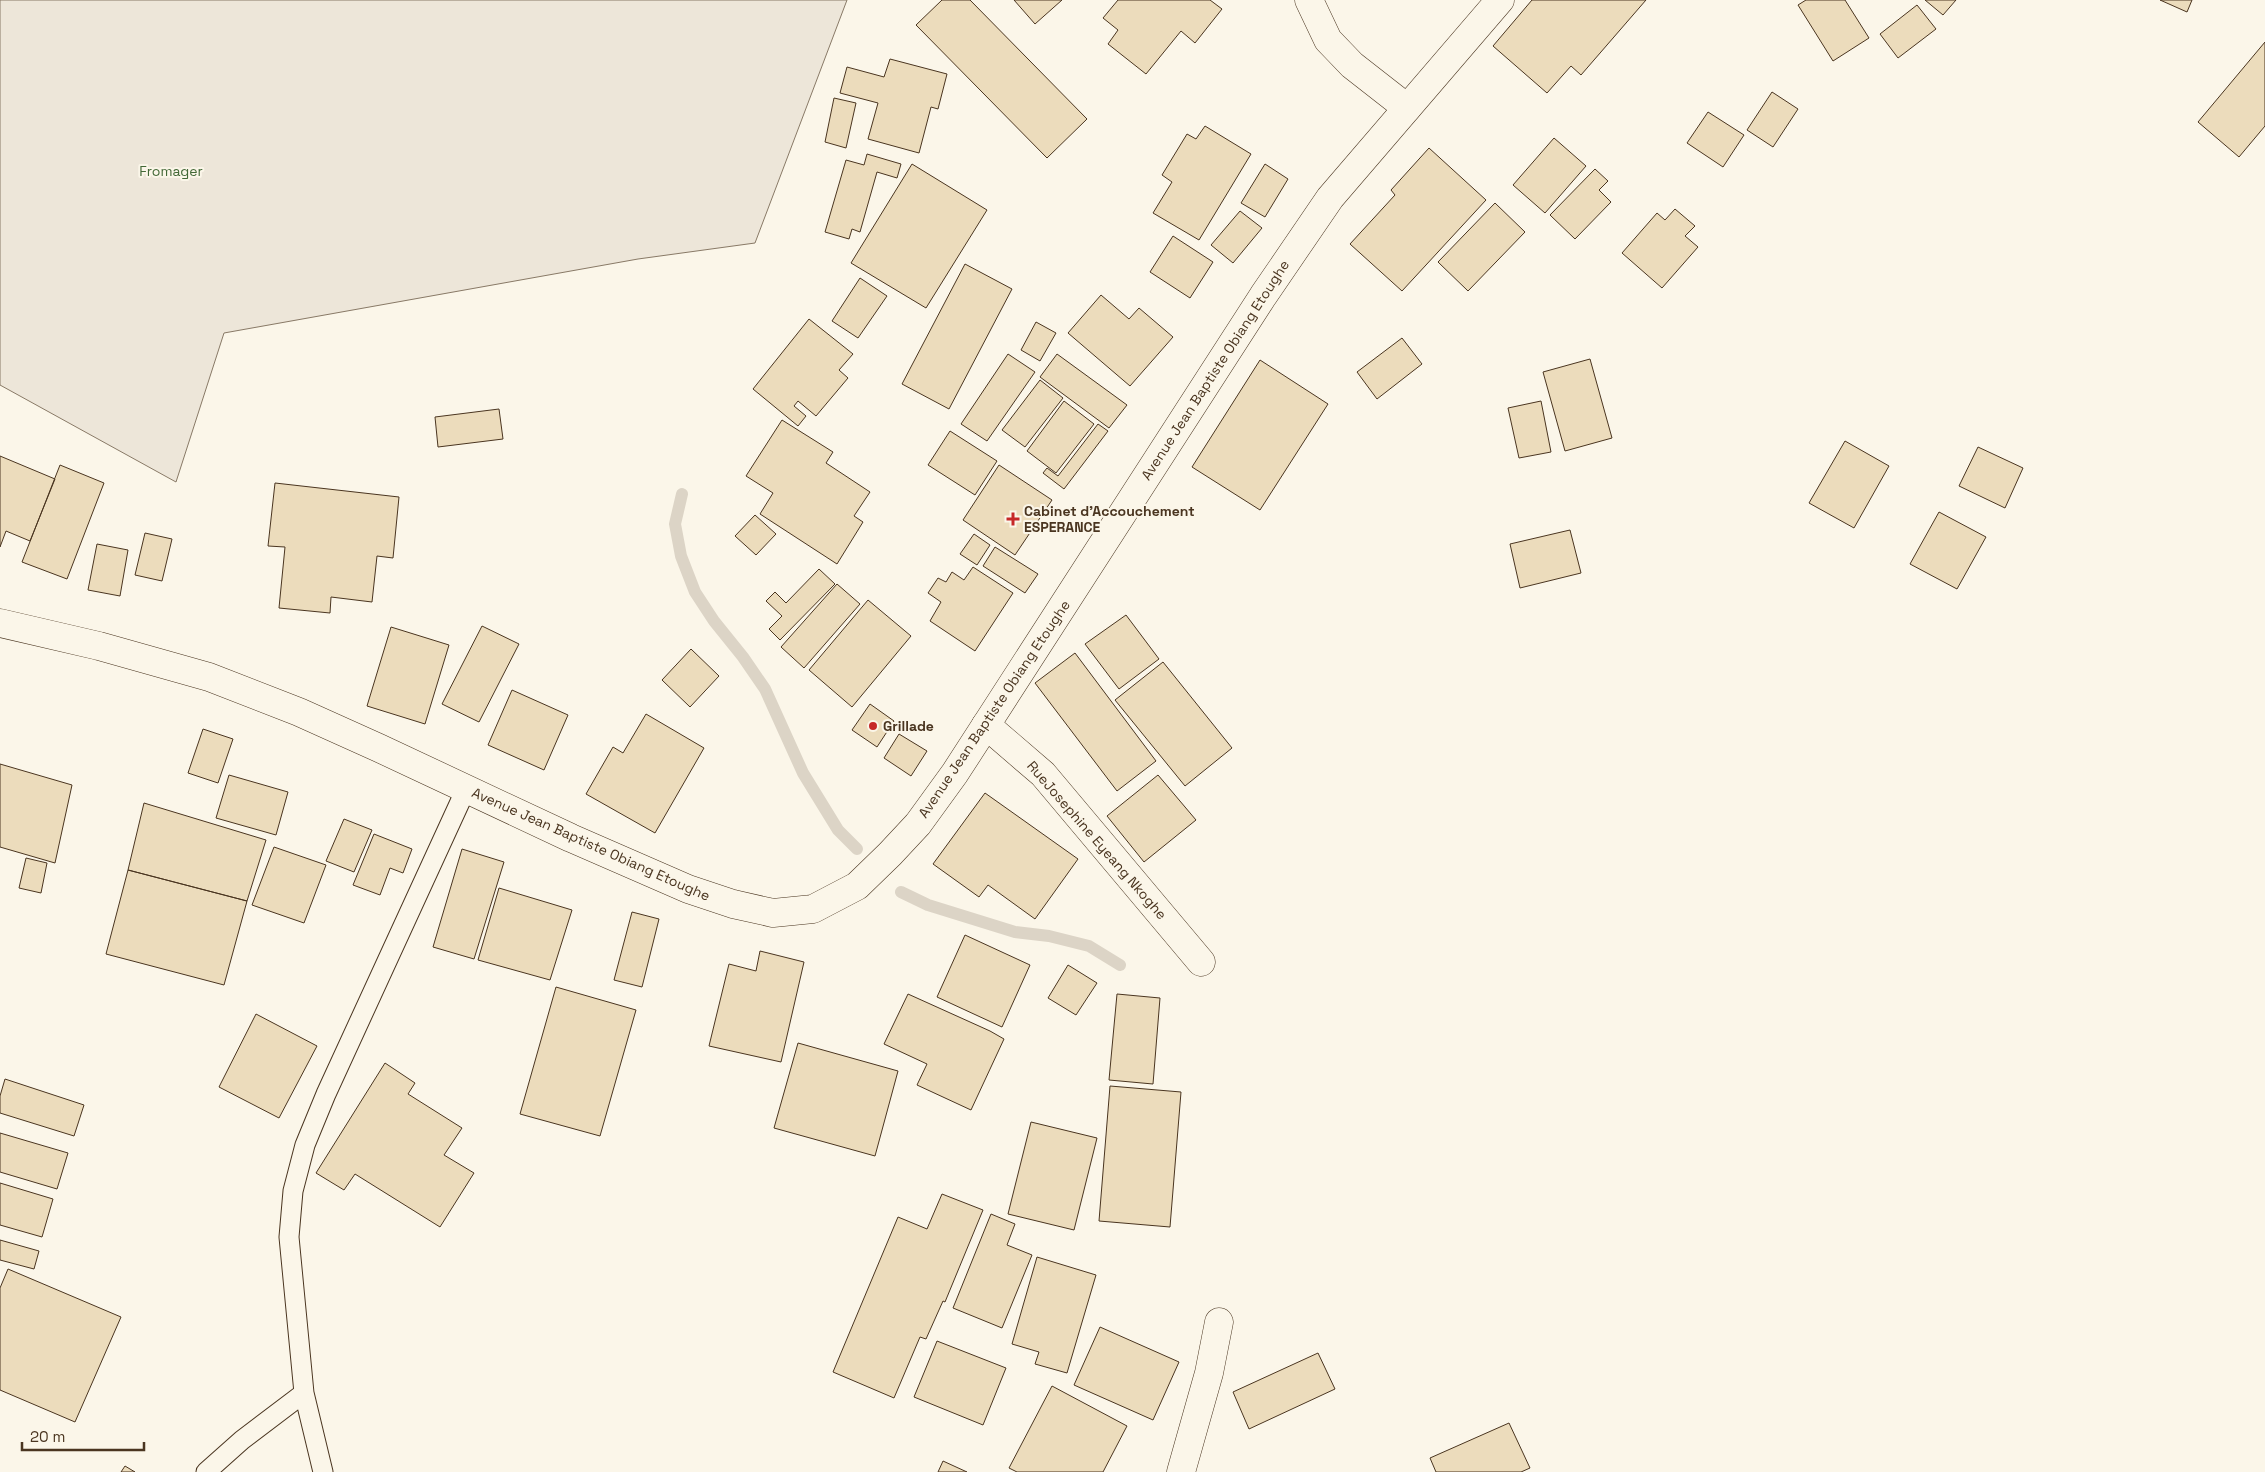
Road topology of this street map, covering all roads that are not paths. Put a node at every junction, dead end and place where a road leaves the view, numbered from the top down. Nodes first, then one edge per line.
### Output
1 (1309, 0) edge
2 (1500, 0) edge
3 (1407, 108) junction
4 (0, 624) edge
5 (986, 725) junction
6 (466, 789) junction
7 (1201, 962) dead end
8 (1219, 1322) dead end
9 (304, 1393) junction
10 (206, 1472) edge
11 (323, 1472) edge
12 (1181, 1472) edge

1 - 3 street
2 - 3 street, Avenue Jean Baptiste Obiang Etoughe
3 - 5 street, Avenue Jean Baptiste Obiang Etoughe
4 - 6 street, Avenue Jean Baptiste Obiang Etoughe
5 - 6 street, Avenue Jean Baptiste Obiang Etoughe
5 - 7 street, RueJosephine Eyeang Nkoghe
6 - 9 lane
8 - 12 street
9 - 10 lane
9 - 11 lane

